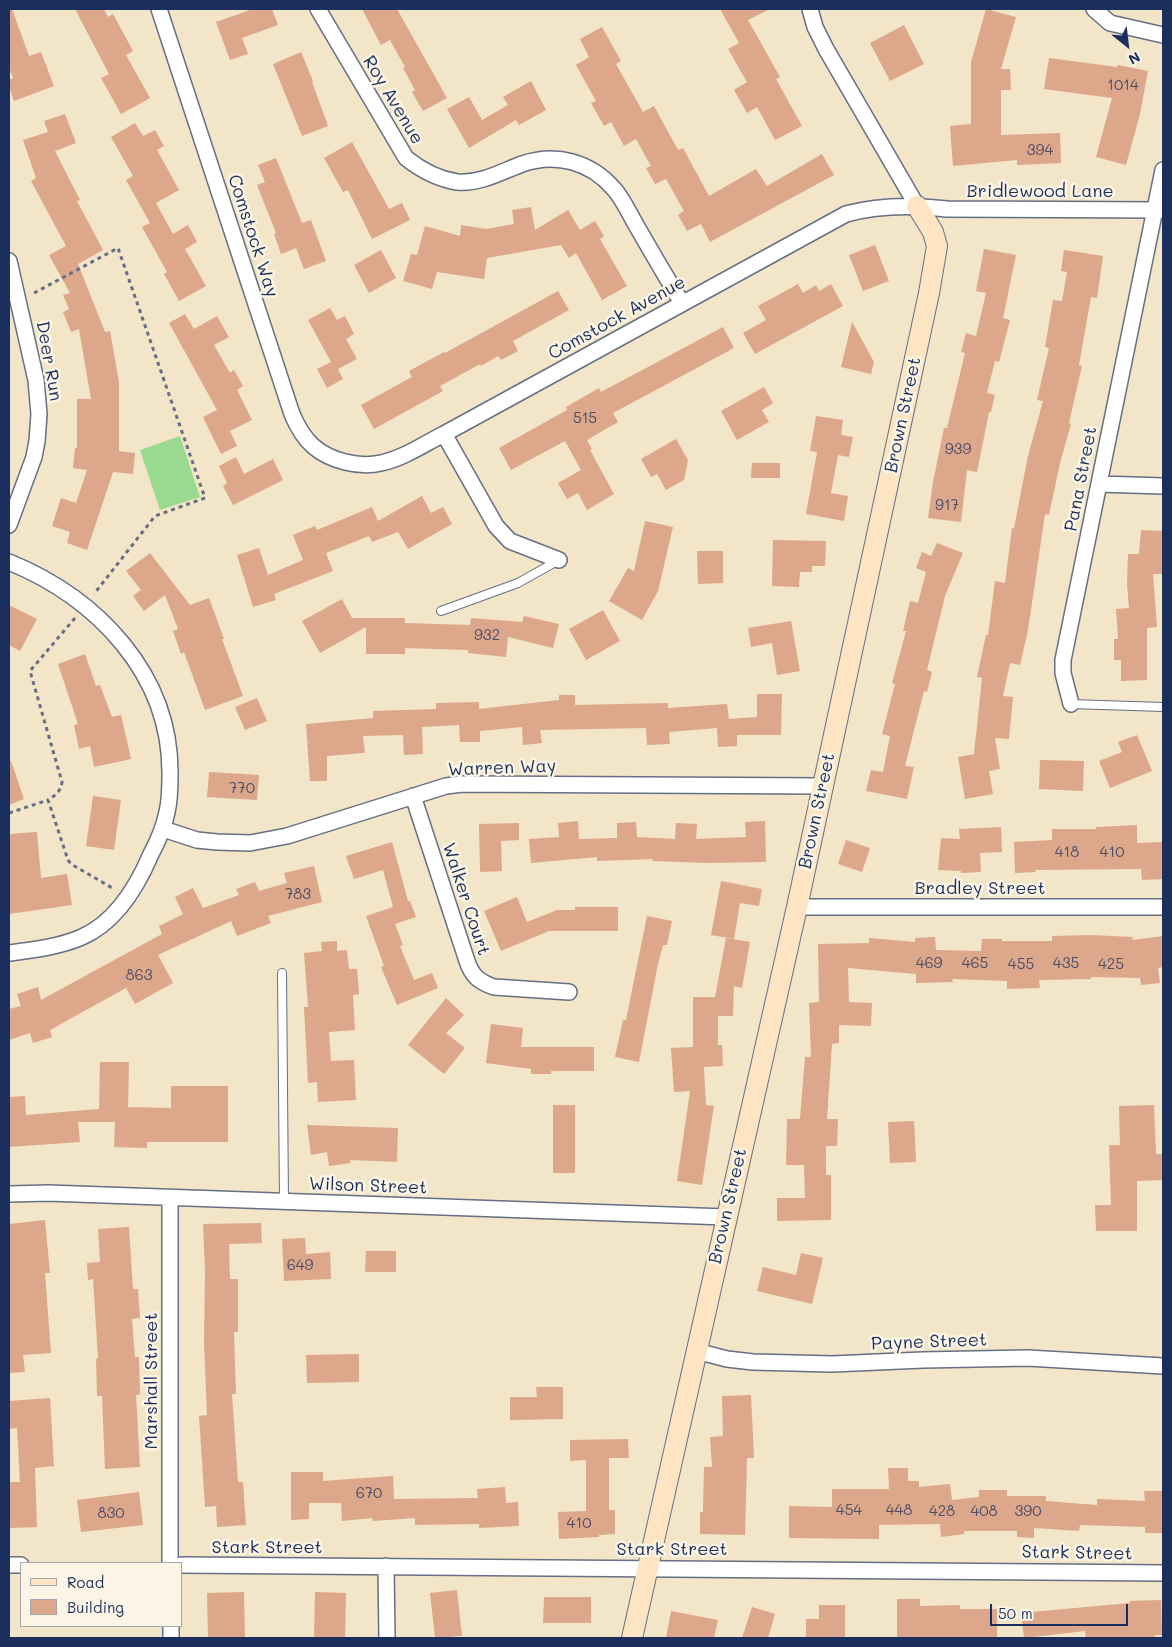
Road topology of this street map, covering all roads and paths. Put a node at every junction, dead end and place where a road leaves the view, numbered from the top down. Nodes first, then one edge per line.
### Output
1 (159, 9) edge
2 (318, 9) edge
3 (810, 9) edge
4 (1094, 9) edge
5 (1163, 35) edge
6 (1163, 170) edge
7 (917, 206) junction
8 (1159, 210) edge
9 (9, 261) edge
10 (34, 293) dead end
11 (682, 303) junction
12 (444, 434) junction
13 (336, 458) joint
14 (1099, 484) junction
15 (1163, 486) edge
16 (9, 524) edge
17 (559, 560) joint
18 (9, 562) edge
19 (94, 594) dead end
20 (441, 611) dead end
21 (75, 618) dead end
22 (1071, 704) joint
23 (1163, 707) edge
24 (822, 786) junction
25 (413, 796) junction
26 (48, 800) junction
27 (9, 813) edge
28 (163, 829) junction
29 (127, 898) junction
30 (796, 907) junction
31 (1163, 907) edge
32 (9, 953) edge
33 (282, 973) dead end
34 (569, 992) dead end
35 (9, 1194) edge
36 (170, 1198) junction
37 (284, 1201) junction
38 (726, 1217) junction
39 (696, 1351) junction
40 (1163, 1366) edge
41 (170, 1562) edge
42 (182, 1565) edge
43 (386, 1566) junction
44 (648, 1568) junction
45 (1163, 1573) edge
46 (387, 1638) edge
47 (632, 1638) edge

1 - 13 street, Comstock Way
2 - 11 street, Roy Avenue
3 - 7 street, Brown Street
4 - 5 street
6 - 8 street, Pana Street
7 - 8 street, Bridlewood Lane
7 - 11 street, Comstock Avenue
7 - 24 street, Brown Street
8 - 14 street, Pana Street
9 - 16 street, Deer Run
10 - 19 path
11 - 12 street, Comstock Avenue
12 - 13 street, Comstock Avenue
12 - 17 street
14 - 15 street
14 - 22 street, Pana Street
17 - 20 lane
18 - 28 street
21 - 26 path
22 - 23 lane, Pana Street
24 - 25 street, Warren Way
24 - 30 street, Brown Street
25 - 28 street, Warren Way
25 - 34 street, Walker Court
26 - 27 path
26 - 29 path
28 - 29 street
29 - 32 street
30 - 31 street, Bradley Street
30 - 38 street, Brown Street
33 - 37 lane
35 - 36 street, Wilson Street
36 - 37 street, Wilson Street
36 - 41 street, Marshall Street
37 - 38 street, Wilson Street
38 - 39 street, Brown Street
39 - 40 street, Payne Street
39 - 44 street, Brown Street
42 - 43 street, Stark Street
43 - 44 street, Stark Street
43 - 46 street
44 - 45 street, Stark Street
44 - 47 street, Brown Street

